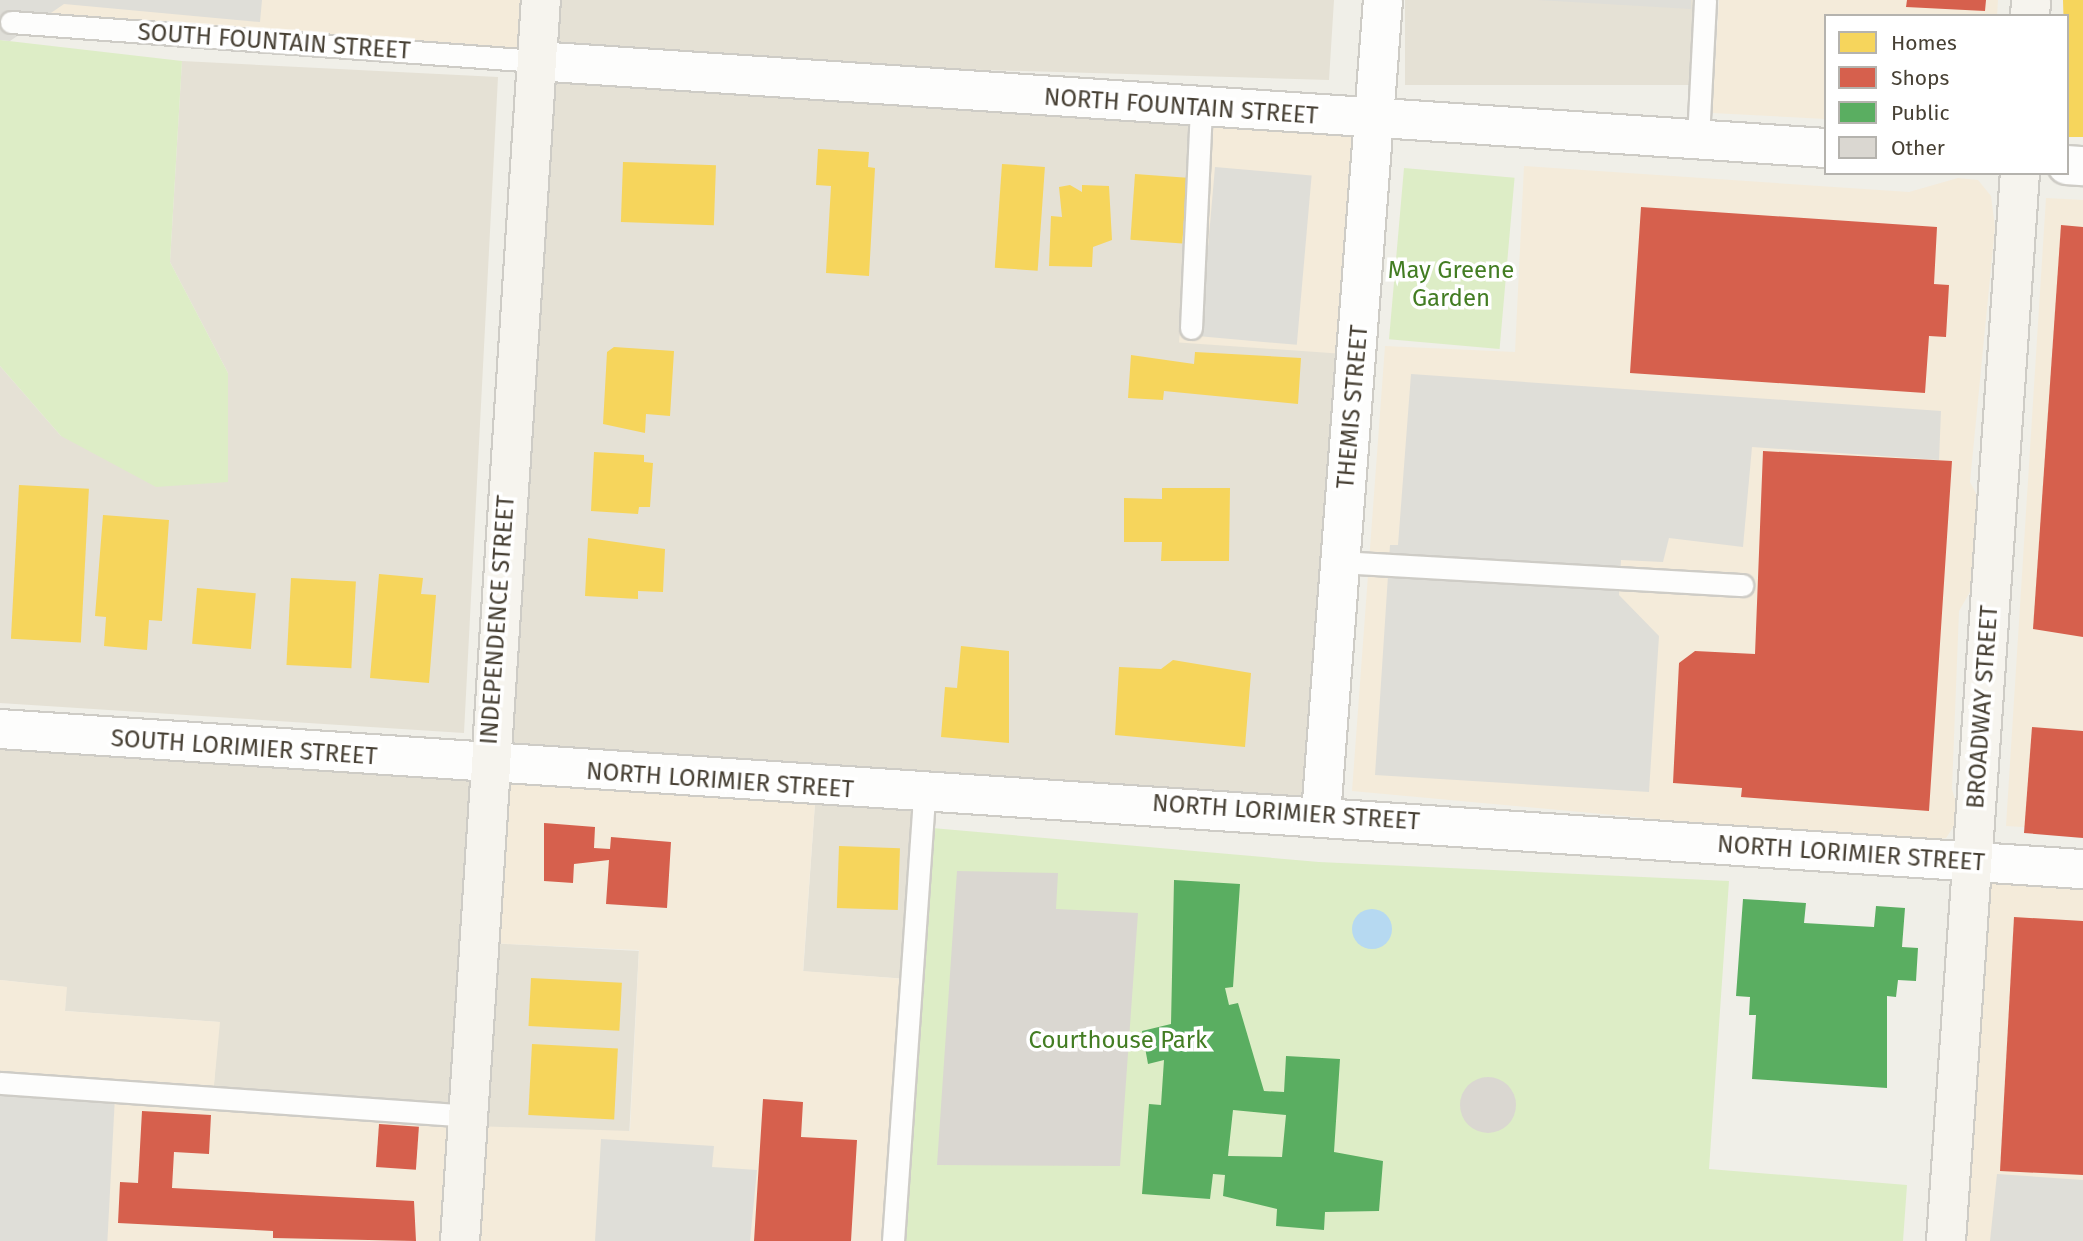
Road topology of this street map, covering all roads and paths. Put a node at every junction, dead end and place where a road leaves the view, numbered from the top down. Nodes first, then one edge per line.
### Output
1 (541, 0) edge
2 (1383, 0) edge
3 (1705, 0) edge
4 (11, 22) dead end
5 (536, 61) junction
6 (1201, 107) junction
7 (1375, 122) junction
8 (1698, 139) junction
9 (1824, 148) edge
10 (2020, 175) edge
11 (1191, 328) dead end
12 (1341, 562) junction
13 (1742, 585) dead end
14 (0, 729) edge
15 (488, 766) junction
16 (924, 793) junction
17 (1321, 815) junction
18 (1972, 863) junction
19 (2083, 869) edge
20 (0, 1083) edge
21 (468, 1116) junction
22 (460, 1241) edge
23 (893, 1241) edge
24 (1946, 1241) edge

1 - 5 street, INDEPENDENCE STREET
2 - 7 street, THEMIS STREET
3 - 8 lane
4 - 5 lane, SOUTH FOUNTAIN STREET
5 - 6 street, NORTH FOUNTAIN STREET
5 - 15 street, INDEPENDENCE STREET
6 - 7 street, NORTH FOUNTAIN STREET
6 - 11 lane
7 - 8 street, NORTH FOUNTAIN STREET
7 - 12 street, THEMIS STREET
8 - 9 street, NORTH FOUNTAIN STREET
10 - 18 street, BROADWAY STREET
12 - 13 lane
12 - 17 street, THEMIS STREET
14 - 15 street, SOUTH LORIMIER STREET
15 - 16 street, NORTH LORIMIER STREET
15 - 21 street, INDEPENDENCE STREET
16 - 17 street, NORTH LORIMIER STREET
16 - 23 lane
17 - 18 street, NORTH LORIMIER STREET
18 - 19 street, NORTH LORIMIER STREET
18 - 24 street, BROADWAY STREET
20 - 21 lane
21 - 22 street, INDEPENDENCE STREET

